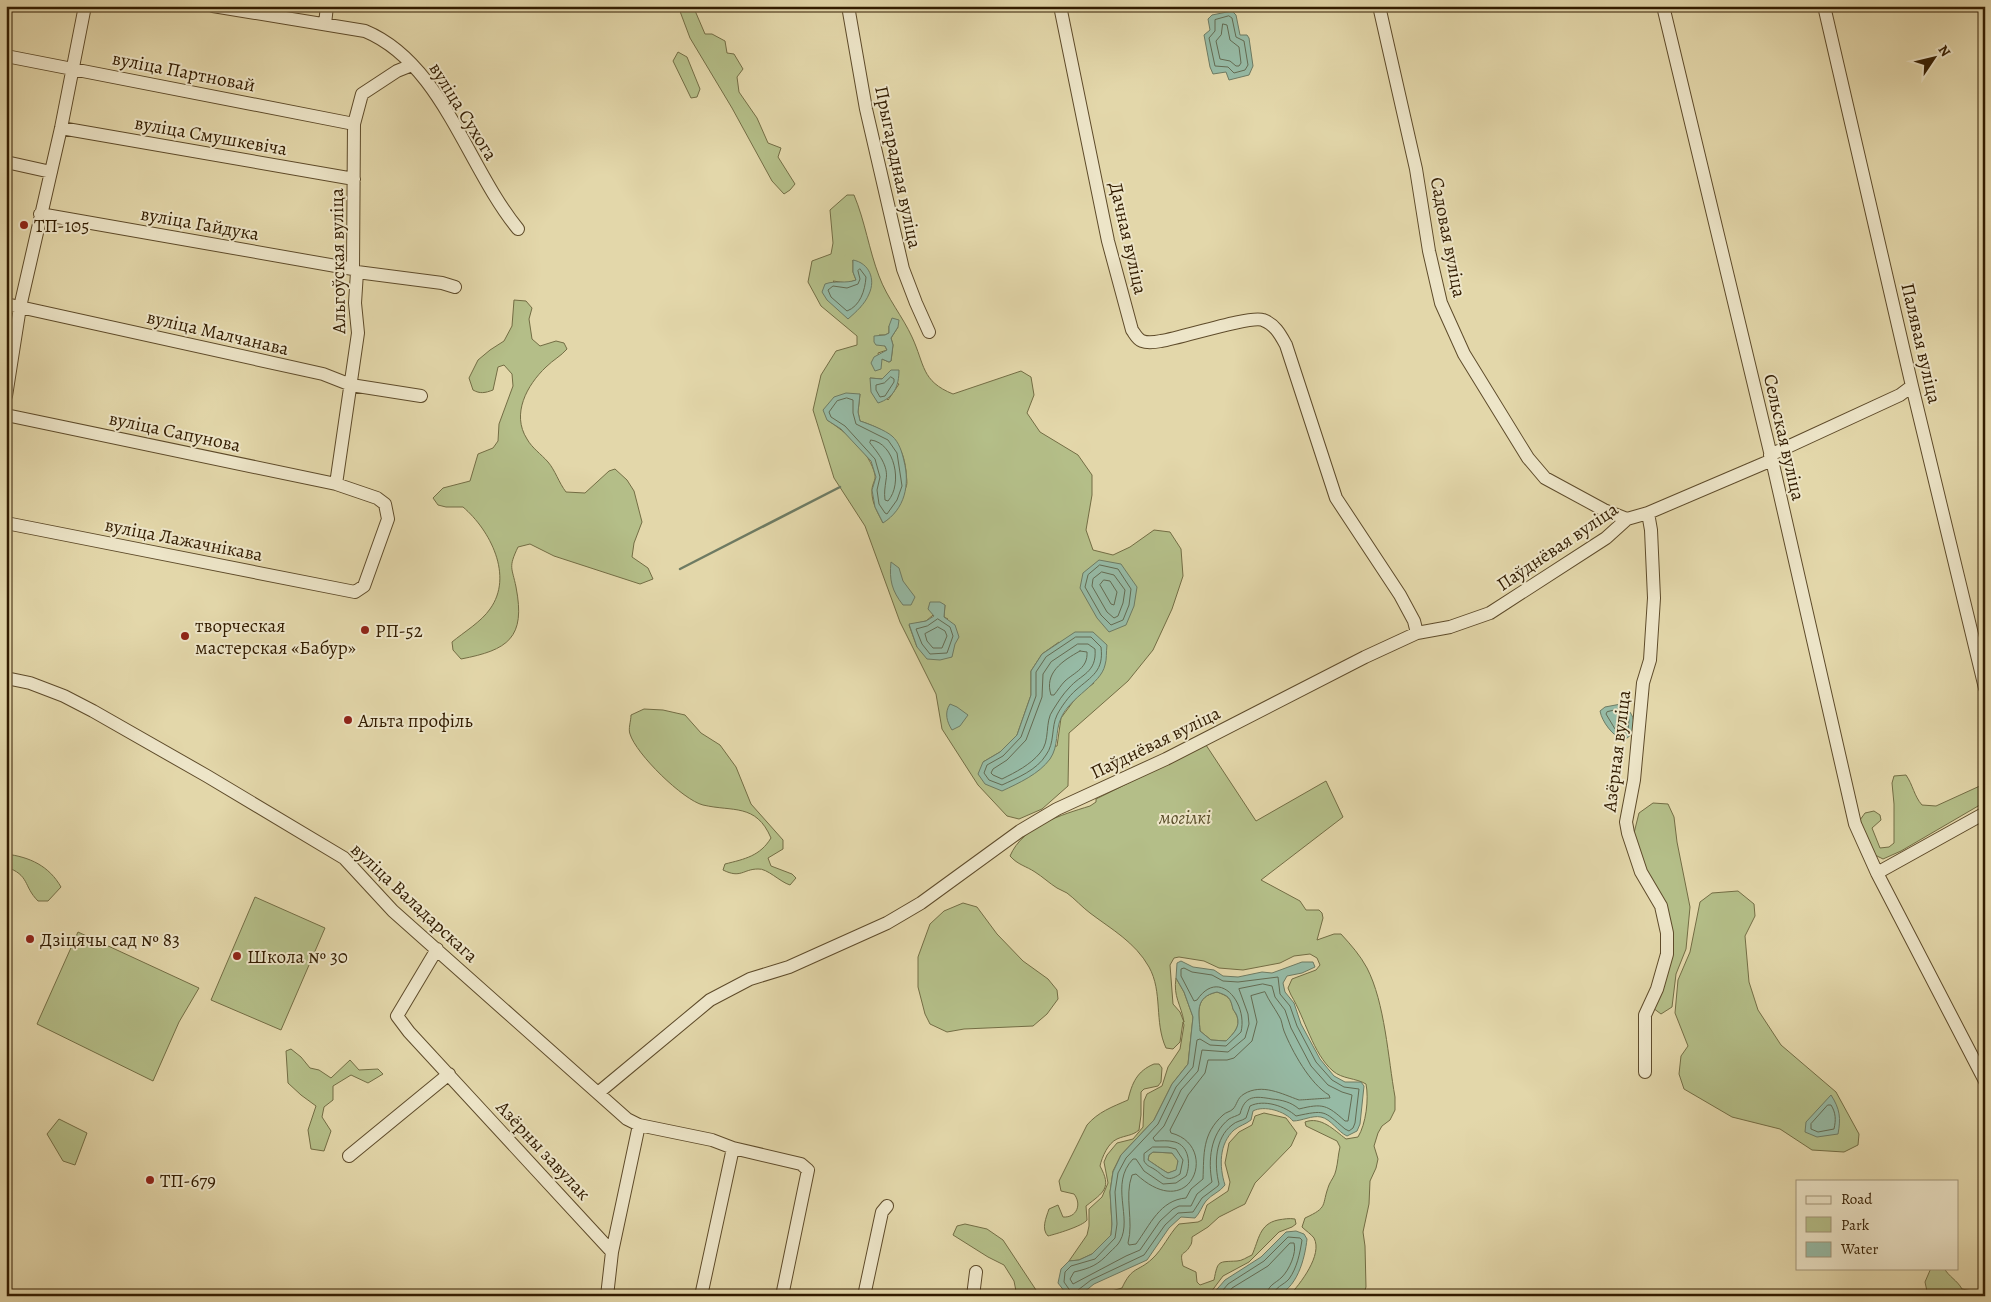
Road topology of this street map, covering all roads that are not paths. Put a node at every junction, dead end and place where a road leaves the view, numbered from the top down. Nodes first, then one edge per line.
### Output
1 (85, 6) edge
2 (213, 6) edge
3 (327, 6) edge
4 (848, 6) edge
5 (1060, 6) edge
6 (1379, 6) edge
7 (1663, 6) edge
8 (1824, 6) edge
9 (325, 24) junction
10 (6, 56) edge
11 (412, 65) junction
12 (72, 68) junction
13 (354, 124) junction
14 (61, 128) junction
15 (6, 162) edge
16 (50, 172) junction
17 (354, 179) junction
18 (40, 214) junction
19 (518, 229) dead end
20 (355, 270) junction
21 (455, 287) dead end
22 (6, 304) edge
23 (20, 308) junction
24 (929, 332) dead end
25 (352, 385) junction
26 (1912, 386) junction
27 (6, 396) edge
28 (421, 396) dead end
29 (6, 415) edge
30 (1771, 458) junction
31 (336, 484) junction
32 (1648, 513) junction
33 (1627, 519) junction
34 (6, 524) edge
35 (355, 592) joint
36 (1417, 633) junction
37 (6, 678) edge
38 (1985, 688) edge
39 (1985, 813) edge
40 (1877, 873) junction
41 (437, 949) junction
42 (1645, 1072) dead end
43 (449, 1074) junction
44 (1985, 1081) edge
45 (598, 1093) junction
46 (639, 1125) junction
47 (733, 1148) junction
48 (349, 1156) dead end
49 (887, 1206) dead end
50 (612, 1252) junction
51 (976, 1272) dead end
52 (607, 1296) edge
53 (702, 1296) edge
54 (782, 1296) edge
55 (864, 1296) edge
56 (972, 1296) edge

1 - 12 street
2 - 9 street, вуліца Сухога
3 - 9 street
4 - 24 street, Прыгарадная вуліца
5 - 36 street, Дачная вуліца
6 - 33 street, Садовая вуліца
7 - 30 street, Сельская вуліца
8 - 26 street, Палявая вуліца
9 - 11 street, вуліца Сухога
10 - 12 street, вуліца Партновай
11 - 13 street, Альгоўская вуліца
11 - 19 street, вуліца Сухога
12 - 13 street, вуліца Партновай
12 - 14 street
13 - 17 street, Альгоўская вуліца
14 - 16 street
14 - 17 street, вуліца Смушкевіча
15 - 16 street
16 - 18 street
17 - 20 street, Альгоўская вуліца
18 - 20 street, вуліца Гайдука
18 - 23 street
20 - 21 street, вуліца Гайдука
20 - 25 street, Альгоўская вуліца
22 - 23 street, вуліца Малчанава
23 - 25 street, вуліца Малчанава
23 - 27 street
25 - 28 street, вуліца Малчанава
25 - 31 street, Альгоўская вуліца
26 - 30 street, Паўднёвая вуліца
26 - 38 street, Палявая вуліца
29 - 31 street, вуліца Сапунова
30 - 32 street, Паўднёвая вуліца
30 - 40 street, Сельская вуліца
31 - 35 street, вуліца Сапунова
32 - 33 street, Паўднёвая вуліца
32 - 42 street, Азёрная вуліца
33 - 36 street, Паўднёвая вуліца
34 - 35 street, вуліца Лажачнікава
36 - 45 street, Паўднёвая вуліца
37 - 41 street, вуліца Валадарскага
39 - 40 street
40 - 44 street, Сельская вуліца
41 - 43 street, Азёрны завулак
41 - 45 street, вуліца Валадарскага
43 - 48 street
43 - 50 street, Азёрны завулак
45 - 46 street, вуліца Валадарскага
46 - 47 street
46 - 50 street
47 - 53 street
47 - 54 street
49 - 55 street
50 - 52 street
51 - 56 street

